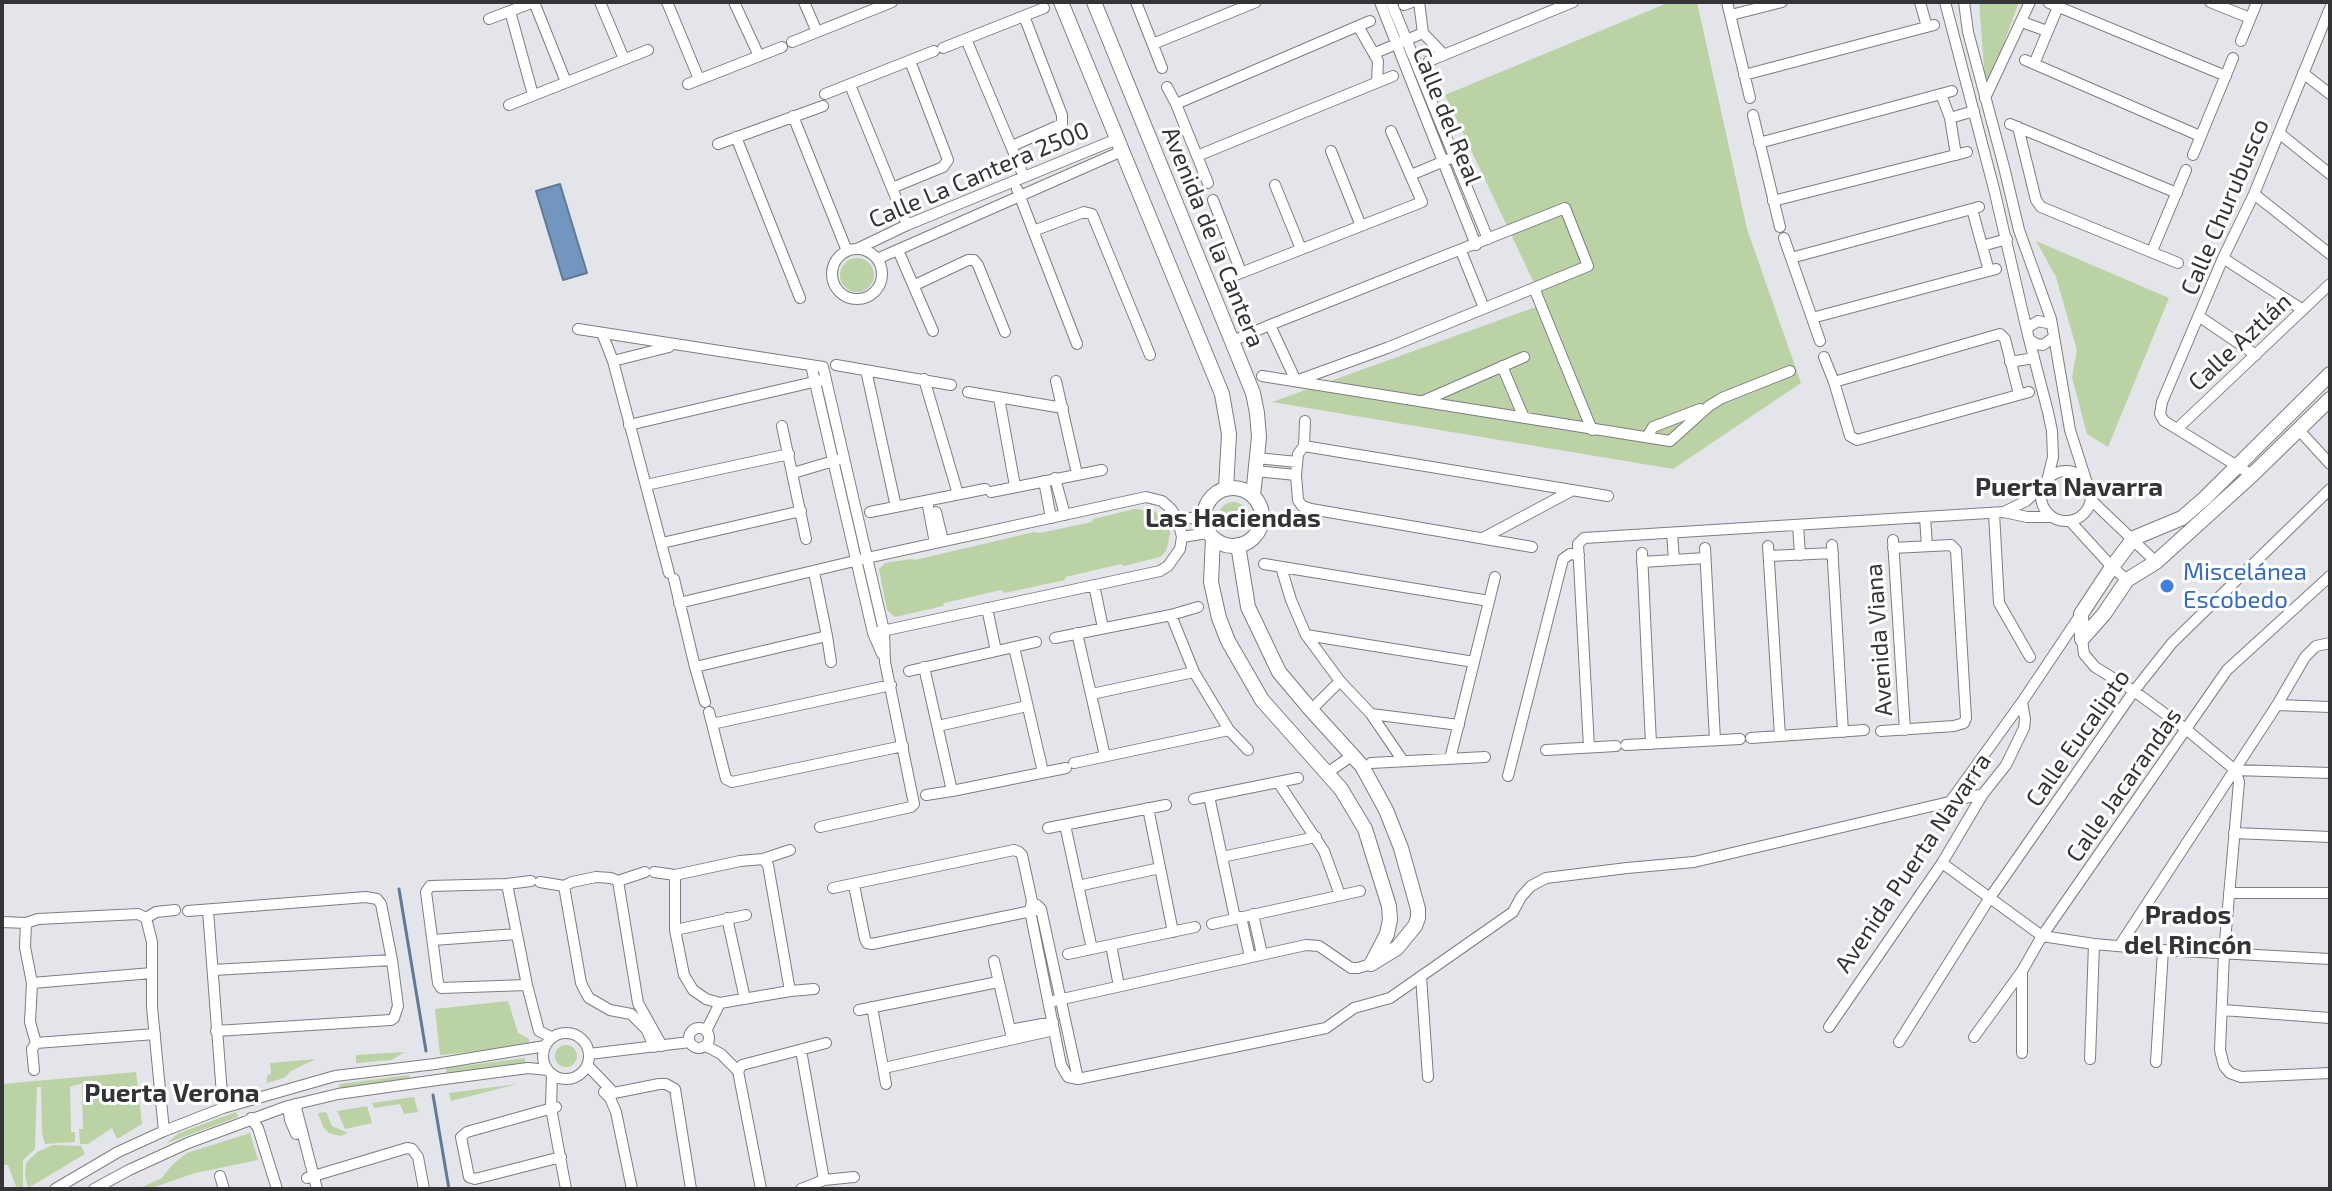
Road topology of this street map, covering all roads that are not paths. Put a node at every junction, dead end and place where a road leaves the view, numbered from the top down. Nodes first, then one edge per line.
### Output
1 (534, 2) edge
2 (600, 2) edge
3 (667, 2) edge
4 (734, 2) edge
5 (804, 2) edge
6 (892, 2) edge
7 (1061, 2) edge
8 (1094, 2) edge
9 (1136, 2) edge
10 (1256, 2) edge
11 (1380, 2) edge
12 (1391, 2) edge
13 (1419, 2) edge
14 (1573, 2) edge
15 (1727, 2) edge
16 (1782, 2) edge
17 (1920, 2) edge
18 (1945, 2) edge
19 (1964, 2) edge
20 (2030, 2) edge
21 (2210, 2) edge
22 (2257, 2) edge
23 (873, 5) edge
24 (2053, 5) edge
25 (1044, 8) dead end
26 (510, 11) junction
27 (2330, 11) edge
28 (1731, 15) junction
29 (1024, 16) junction
30 (2250, 18) junction
31 (489, 19) dead end
32 (1370, 21) dead end
33 (2022, 22) junction
34 (1358, 26) junction
35 (2047, 31) junction
36 (817, 32) junction
37 (1423, 33) junction
38 (966, 39) junction
39 (2241, 41) dead end
40 (1402, 42) junction
41 (1153, 44) junction
42 (648, 50) dead end
43 (1375, 53) junction
44 (1444, 55) junction
45 (759, 56) junction
46 (2233, 58) dead end
47 (624, 59) junction
48 (910, 61) junction
49 (1429, 61) dead end
50 (1162, 68) dead end
51 (2303, 73) junction
52 (1744, 75) junction
53 (1393, 76) dead end
54 (2226, 76) junction
55 (699, 79) junction
56 (566, 82) junction
57 (1377, 82) junction
58 (688, 84) dead end
59 (850, 85) junction
60 (1167, 87) dead end
61 (2330, 94) edge
62 (533, 95) junction
63 (1425, 98) junction
64 (1750, 98) dead end
65 (1985, 98) junction
66 (1176, 104) junction
67 (509, 105) dead end
68 (1974, 111) junction
69 (1753, 115) dead end
70 (793, 116) junction
71 (1950, 118) junction
72 (1391, 131) dead end
73 (2279, 133) junction
74 (2200, 136) junction
75 (736, 137) junction
76 (1759, 143) junction
77 (718, 144) dead end
78 (1120, 145) junction
79 (1012, 146) junction
80 (1331, 151) dead end
81 (2193, 155) dead end
82 (1197, 156) junction
83 (1455, 157) junction
84 (1443, 162) junction
85 (2025, 162) junction
86 (2004, 167) junction
87 (2186, 170) dead end
88 (2330, 174) edge
89 (1411, 175) junction
90 (1019, 179) junction
91 (1208, 183) dead end
92 (1275, 185) dead end
93 (892, 188) junction
94 (2177, 193) junction
95 (2254, 194) junction
96 (1019, 195) junction
97 (1213, 200) dead end
98 (1773, 201) junction
99 (907, 225) junction
100 (1361, 226) junction
101 (1780, 227) dead end
102 (1033, 231) junction
103 (1784, 238) dead end
104 (1488, 239) junction
105 (2007, 239) junction
106 (1476, 245) junction
107 (1982, 246) junction
108 (1301, 249) junction
109 (852, 250) junction
110 (898, 250) junction
111 (1461, 251) junction
112 (2152, 251) junction
113 (2330, 254) edge
114 (1791, 258) junction
115 (2223, 258) junction
116 (877, 259) junction
117 (2178, 263) dead end
118 (1241, 272) junction
119 (1228, 278) dead end
120 (2330, 284) edge
121 (915, 285) junction
122 (1534, 288) junction
123 (800, 298) dead end
124 (1484, 308) junction
125 (2303, 310) junction
126 (2200, 317) junction
127 (1812, 318) junction
128 (2052, 324) junction
129 (1270, 325) junction
130 (2027, 328) junction
131 (578, 329) dead end
132 (933, 331) dead end
133 (1005, 332) dead end
134 (602, 333) junction
135 (2054, 337) junction
136 (2030, 340) junction
137 (1232, 341) junction
138 (1820, 341) dead end
139 (1077, 344) dead end
140 (675, 345) junction
141 (1150, 355) dead end
142 (2256, 355) junction
143 (1524, 357) dead end
144 (1824, 357) dead end
145 (2034, 358) junction
146 (613, 361) junction
147 (1240, 361) junction
148 (2010, 362) junction
149 (836, 365) dead end
150 (1502, 366) junction
151 (866, 370) junction
152 (1214, 371) junction
153 (1790, 371) dead end
154 (2330, 374) edge
155 (1262, 376) dead end
156 (924, 379) junction
157 (821, 380) junction
158 (1056, 381) dead end
159 (1296, 381) junction
160 (1834, 382) junction
161 (951, 385) dead end
162 (968, 392) dead end
163 (999, 398) junction
164 (2330, 399) edge
165 (1421, 402) junction
166 (1709, 406) junction
167 (1063, 408) junction
168 (828, 414) junction
169 (1524, 418) junction
170 (1305, 421) dead end
171 (629, 425) junction
172 (782, 426) dead end
173 (2177, 429) junction
174 (2298, 429) junction
175 (1592, 430) junction
176 (1647, 437) junction
177 (1304, 446) junction
178 (789, 454) junction
179 (845, 459) junction
180 (832, 461) junction
181 (1297, 462) junction
182 (1256, 464) junction
183 (2330, 464) edge
184 (2237, 466) junction
185 (1102, 470) dead end
186 (793, 473) junction
187 (1077, 474) junction
188 (1296, 475) junction
189 (2252, 475) junction
190 (1049, 480) junction
191 (2086, 480) junction
192 (2046, 482) junction
193 (646, 485) junction
194 (1015, 486) junction
195 (1226, 489) junction
196 (2330, 489) edge
197 (1573, 490) junction
198 (958, 494) junction
199 (1253, 496) junction
200 (1608, 496) dead end
201 (930, 500) junction
202 (2091, 500) junction
203 (896, 507) junction
204 (801, 511) junction
205 (870, 512) dead end
206 (1999, 513) junction
207 (1065, 515) junction
208 (1204, 516) junction
209 (1925, 517) junction
210 (2051, 517) junction
211 (1051, 518) junction
212 (1178, 520) junction
213 (2070, 521) junction
214 (1798, 525) junction
215 (1672, 533) junction
216 (1211, 536) junction
217 (1182, 537) junction
218 (1483, 538) junction
219 (2134, 538) junction
220 (806, 539) dead end
221 (939, 542) junction
222 (662, 543) junction
223 (1238, 545) junction
224 (1927, 546) junction
225 (1532, 547) dead end
226 (1579, 555) junction
227 (1800, 555) junction
228 (862, 559) junction
229 (1674, 560) junction
230 (2156, 562) junction
231 (1264, 564) dead end
232 (1281, 567) junction
233 (2112, 567) junction
234 (814, 572) junction
235 (2330, 576) edge
236 (1495, 577) dead end
237 (2127, 580) junction
238 (1094, 585) junction
239 (1489, 601) junction
240 (679, 603) junction
241 (1198, 607) dead end
242 (987, 608) junction
243 (2081, 614) junction
244 (1171, 615) junction
245 (1103, 628) junction
246 (878, 632) junction
247 (1077, 633) junction
248 (1306, 635) junction
249 (827, 636) junction
250 (1055, 638) dead end
251 (2082, 639) junction
252 (1036, 642) dead end
253 (2324, 644) edge
254 (1014, 647) junction
255 (996, 651) junction
256 (2030, 657) dead end
257 (831, 662) dead end
258 (1474, 662) junction
259 (695, 667) junction
260 (924, 667) junction
261 (909, 671) dead end
262 (1194, 672) junction
263 (1340, 681) junction
264 (891, 685) junction
265 (2134, 691) junction
266 (1092, 694) junction
267 (2022, 702) junction
268 (2277, 705) junction
269 (1027, 706) junction
270 (2330, 707) edge
271 (1311, 710) junction
272 (1371, 714) junction
273 (712, 724) junction
274 (1459, 725) junction
275 (938, 726) junction
276 (1229, 730) junction
277 (1864, 730) dead end
278 (1905, 730) junction
279 (2187, 730) junction
280 (1881, 731) dead end
281 (1843, 732) junction
282 (1780, 736) junction
283 (1715, 740) junction
284 (1651, 744) junction
285 (903, 746) junction
286 (1589, 747) junction
287 (1248, 750) dead end
288 (1546, 750) dead end
289 (1353, 755) junction
290 (1105, 756) junction
291 (1485, 757) dead end
292 (1450, 759) junction
293 (1403, 761) junction
294 (1371, 763) dead end
295 (2235, 770) junction
296 (1043, 772) junction
297 (1327, 773) junction
298 (2330, 773) edge
299 (1508, 776) dead end
300 (1298, 778) dead end
301 (1278, 782) junction
302 (952, 791) junction
303 (1983, 794) junction
304 (926, 795) dead end
305 (1209, 796) junction
306 (1194, 799) dead end
307 (1950, 802) junction
308 (1166, 805) dead end
309 (1148, 808) junction
310 (1065, 825) junction
311 (820, 827) dead end
312 (1048, 828) dead end
313 (2234, 833) junction
314 (1316, 837) junction
315 (2330, 837) edge
316 (790, 850) dead end
317 (1222, 857) junction
318 (763, 859) junction
319 (1942, 863) junction
320 (1160, 868) junction
321 (675, 875) junction
322 (618, 881) junction
323 (507, 884) junction
324 (854, 885) junction
325 (564, 886) junction
326 (1078, 886) junction
327 (833, 888) dead end
328 (1360, 891) dead end
329 (2229, 893) junction
330 (2330, 893) edge
331 (1340, 895) junction
332 (1989, 899) junction
333 (1035, 907) junction
334 (175, 910) dead end
335 (208, 910) junction
336 (188, 911) dead end
337 (1253, 914) junction
338 (746, 915) dead end
339 (1238, 917) junction
340 (146, 918) junction
341 (727, 918) junction
342 (2, 922) edge
343 (26, 923) junction
344 (1212, 924) dead end
345 (1195, 927) dead end
346 (675, 930) junction
347 (1173, 932) junction
348 (517, 934) junction
349 (2042, 936) junction
350 (433, 940) junction
351 (2094, 944) junction
352 (1111, 945) junction
353 (2120, 945) junction
354 (1092, 949) junction
355 (2163, 950) junction
356 (2224, 953) junction
357 (1068, 954) dead end
358 (1262, 954) junction
359 (1250, 957) junction
360 (2330, 959) edge
361 (392, 960) junction
362 (994, 961) dead end
363 (1371, 964) junction
364 (213, 970) junction
365 (2022, 971) junction
366 (152, 973) junction
367 (1421, 976) junction
368 (998, 982) junction
369 (32, 983) junction
370 (527, 985) junction
371 (1119, 986) junction
372 (814, 989) dead end
373 (790, 991) junction
374 (745, 999) junction
375 (1060, 999) junction
376 (716, 1002) junction
377 (1049, 1002) junction
378 (638, 1003) junction
379 (872, 1007) junction
380 (859, 1010) dead end
381 (2223, 1010) junction
382 (631, 1014) junction
383 (2330, 1018) edge
384 (1053, 1026) junction
385 (1829, 1027) dead end
386 (703, 1029) junction
387 (216, 1031) junction
388 (155, 1034) junction
389 (1011, 1034) junction
390 (1974, 1037) dead end
391 (548, 1042) junction
392 (690, 1042) junction
393 (1899, 1042) dead end
394 (36, 1043) junction
395 (826, 1043) dead end
396 (706, 1046) junction
397 (658, 1047) junction
398 (801, 1050) junction
399 (2022, 1053) dead end
400 (2090, 1059) dead end
401 (2156, 1062) dead end
402 (586, 1063) junction
403 (884, 1068) junction
404 (34, 1070) dead end
405 (738, 1071) junction
406 (2330, 1073) edge
407 (552, 1074) junction
408 (335, 1076) junction
409 (1428, 1077) dead end
410 (1078, 1079) junction
411 (886, 1084) dead end
412 (338, 1094) junction
413 (612, 1096) junction
414 (291, 1105) junction
415 (223, 1108) junction
416 (554, 1108) junction
417 (251, 1118) junction
418 (164, 1131) junction
419 (118, 1152) junction
420 (561, 1157) junction
421 (129, 1170) junction
422 (220, 1176) dead end
423 (854, 1177) dead end
424 (824, 1180) junction
425 (310, 1181) edge
426 (55, 1189) edge
427 (94, 1189) edge
428 (224, 1189) edge
429 (277, 1189) edge
430 (317, 1189) edge
431 (424, 1189) edge
432 (566, 1189) edge
433 (632, 1189) edge
434 (691, 1189) edge
435 (761, 1189) edge
436 (801, 1189) edge

1 - 26 street
1 - 56 street
2 - 47 street
3 - 55 street
4 - 45 street
5 - 36 street
6 - 23 street
7 - 78 street, Avenida de la Cantera
8 - 137 street, Avenida de la Cantera
9 - 41 street
10 - 41 street
11 - 40 street, Calle del Real
12 - 40 street, Calle del Real
13 - 37 street
14 - 44 street
15 - 28 street
16 - 28 street
17 - 52 street
18 - 68 street
19 - 65 street
20 - 33 street
21 - 30 street
22 - 30 street
23 - 36 street
24 - 35 street
24 - 54 street
25 - 29 street
26 - 31 street
26 - 62 street
27 - 51 street, Calle Churubusco
28 - 52 street
29 - 38 street
29 - 79 street
30 - 39 street
32 - 34 street
33 - 35 street
33 - 65 street
34 - 43 street
34 - 66 street
35 - 74 street
36 - 45 street
37 - 40 street
37 - 44 street
38 - 48 street
38 - 79 street
40 - 43 street
40 - 63 street, Calle del Real
41 - 50 street
42 - 47 street
43 - 57 street
44 - 49 street
45 - 55 street
46 - 54 street
47 - 56 street
48 - 59 street
48 - 93 street
51 - 61 street
51 - 73 street, Calle Churubusco
52 - 64 street
53 - 57 street
54 - 74 street
55 - 58 street
56 - 62 street
57 - 82 street
59 - 70 street
59 - 93 street
60 - 66 street
62 - 67 street
63 - 83 street, Calle del Real
63 - 84 street, Calle del Real
65 - 86 street
66 - 82 street
68 - 71 street
68 - 105 street
69 - 76 street
70 - 75 street
70 - 109 street
71 - 76 street
71 - 98 street
72 - 89 street
73 - 88 street
73 - 95 street, Calle Churubusco
74 - 81 street
75 - 77 street
75 - 123 street
76 - 98 street
78 - 90 street, Calle La Cantera 2500
78 - 96 street, Calle La Cantera 2500
78 - 152 street, Avenida de la Cantera
79 - 90 street
80 - 100 street
82 - 91 street
83 - 84 street
83 - 104 street, Calle del Real
84 - 89 street
84 - 106 street, Calle del Real
85 - 86 street
85 - 94 street
85 - 112 street
86 - 128 street
87 - 94 street
89 - 100 street
90 - 96 street
90 - 99 street, Calle La Cantera 2500
92 - 108 street
93 - 99 street
94 - 112 street
95 - 113 street
95 - 115 street, Calle Churubusco
96 - 102 street
96 - 110 street, Calle La Cantera 2500
97 - 118 street
98 - 101 street
99 - 109 street, Calle La Cantera 2500
100 - 108 street
102 - 139 street
102 - 141 street
103 - 114 street
104 - 106 street
104 - 122 street
105 - 107 street
105 - 130 street
106 - 111 street
107 - 114 street
107 - 127 street
108 - 118 street
109 - 116 street
109 - 116 street
110 - 116 street, Calle La Cantera 2500
110 - 121 street
111 - 124 street
111 - 129 street
112 - 117 street
114 - 127 street
115 - 125 street
115 - 126 street, Calle Churubusco
118 - 119 street
120 - 125 street, Calle Aztlán
121 - 132 street
121 - 133 street
122 - 124 street
122 - 175 street
124 - 159 street
125 - 142 street, Calle Aztlán
126 - 142 street
126 - 173 street, Calle Churubusco
127 - 138 street
128 - 130 street
128 - 135 street
129 - 137 street
129 - 159 street
130 - 136 street
131 - 134 street
134 - 140 street
134 - 146 street
135 - 136 street
135 - 191 street
136 - 145 street
137 - 147 street, Avenida de la Cantera
140 - 146 street
140 - 157 street
142 - 173 street, Calle Aztlán
143 - 150 street
144 - 160 street
145 - 148 street
145 - 192 street
146 - 171 street
147 - 152 street
147 - 182 street, Avenida de la Cantera
148 - 160 street
148 - 160 street
149 - 151 street
150 - 165 street
150 - 169 street
151 - 156 street
151 - 203 street
152 - 195 street, Avenida de la Cantera
153 - 166 street
154 - 184 street
155 - 159 street
156 - 161 street
156 - 198 street
157 - 168 street
157 - 171 street
158 - 167 street
159 - 165 street
162 - 163 street
163 - 167 street
163 - 194 street
164 - 174 street
165 - 169 street
166 - 176 street
166 - 176 street
167 - 187 street
168 - 179 street
168 - 180 street
169 - 175 street
170 - 177 street
171 - 193 street
172 - 178 street
173 - 184 street
174 - 183 street
174 - 189 street
175 - 176 street
177 - 181 street
177 - 197 street
178 - 186 street
178 - 193 street
179 - 180 street
179 - 228 street
180 - 186 street
180 - 228 street
181 - 182 street
181 - 188 street
182 - 188 street
182 - 199 street, Avenida de la Cantera
184 - 189 street
184 - 219 street
185 - 187 street
186 - 204 street
187 - 190 street
188 - 218 street
189 - 230 street
190 - 194 street
190 - 207 street
190 - 211 street
191 - 192 street
191 - 202 street
192 - 206 street
192 - 210 street
193 - 222 street
194 - 198 street
195 - 199 street
195 - 208 street
196 - 265 street, Calle Eucalipto
197 - 200 street
197 - 218 street
198 - 201 street
199 - 223 street
201 - 203 street
201 - 221 street
202 - 213 street
202 - 219 street
203 - 205 street
204 - 220 street
204 - 222 street
206 - 209 street
206 - 210 street
206 - 256 street
207 - 211 street
207 - 212 street
208 - 212 street
208 - 216 street
209 - 214 street
209 - 224 street
210 - 213 street
211 - 221 street
212 - 217 street
213 - 233 street
214 - 215 street
214 - 227 street
215 - 226 street
215 - 229 street
216 - 217 street
216 - 223 street
216 - 297 street
217 - 238 street
218 - 225 street
219 - 230 street
219 - 233 street
221 - 228 street
222 - 240 street
223 - 271 street
224 - 278 street, Avenida Viana
224 - 278 street, Avenida Viana
226 - 286 street
226 - 299 street
227 - 281 street
227 - 282 street
228 - 234 street
228 - 246 street
229 - 283 street
229 - 284 street
230 - 237 street
231 - 232 street
232 - 239 street
232 - 248 street
233 - 237 street
233 - 243 street
234 - 240 street
234 - 249 street
235 - 279 street, Calle Jacarandas
236 - 239 street
237 - 251 street
238 - 242 street
238 - 245 street
239 - 258 street
240 - 259 street
241 - 244 street
242 - 246 street
242 - 255 street
243 - 251 street
243 - 267 street
244 - 245 street
244 - 262 street
245 - 247 street
246 - 264 street
247 - 250 street
247 - 266 street
248 - 258 street
248 - 263 street
249 - 257 street
249 - 259 street
251 - 265 street
252 - 254 street
253 - 268 street
254 - 255 street
254 - 269 street
255 - 260 street
258 - 274 street
259 - 273 street
260 - 261 street
260 - 275 street
262 - 266 street
262 - 276 street
263 - 271 street
263 - 272 street
264 - 273 street
264 - 285 street
265 - 279 street
265 - 332 street, Calle Eucalipto
266 - 290 street
267 - 303 street, Avenida Puerta Navarra
267 - 307 street
268 - 270 street
268 - 295 street
269 - 275 street
269 - 296 street
271 - 289 street
272 - 274 street
272 - 293 street
273 - 285 street
274 - 292 street
275 - 302 street
276 - 287 street
276 - 290 street
277 - 281 street
278 - 280 street, Avenida Viana
279 - 295 street
279 - 349 street, Calle Jacarandas
281 - 282 street
282 - 283 street
283 - 284 street
284 - 286 street
285 - 311 street
286 - 288 street
289 - 297 street
289 - 363 street
290 - 296 street
291 - 292 street
292 - 293 street
293 - 294 street
295 - 298 street
295 - 313 street
295 - 353 street
296 - 302 street
297 - 363 street
300 - 301 street
301 - 305 street
301 - 314 street
302 - 304 street
303 - 307 street
303 - 319 street, Avenida Puerta Navarra
305 - 306 street
305 - 317 street
307 - 367 street
308 - 309 street
309 - 310 street
309 - 320 street
310 - 312 street
310 - 326 street
313 - 315 street
313 - 329 street
314 - 317 street
314 - 331 street
316 - 318 street
317 - 339 street
318 - 321 street
318 - 373 street
319 - 332 street
319 - 385 street, Avenida Puerta Navarra
320 - 326 street
320 - 347 street
321 - 322 street
321 - 346 street
322 - 325 street
322 - 378 street
323 - 325 street
323 - 348 street
323 - 350 street
324 - 327 street
324 - 333 street
324 - 333 street
325 - 382 street
326 - 354 street
328 - 331 street
329 - 330 street
329 - 356 street
331 - 337 street
332 - 349 street
332 - 393 street, Calle Eucalipto
333 - 375 street
333 - 377 street
334 - 340 street
335 - 336 street
335 - 361 street
335 - 364 street
337 - 339 street
337 - 358 street
338 - 341 street
339 - 344 street
339 - 359 street
340 - 343 street
340 - 366 street
341 - 346 street
341 - 374 street
342 - 343 street
343 - 369 street
345 - 347 street
346 - 376 street
347 - 352 street
348 - 350 street
348 - 370 street
349 - 351 street
349 - 365 street, Calle Jacarandas
350 - 370 street
351 - 353 street
351 - 400 street
352 - 354 street
352 - 371 street
353 - 355 street
354 - 357 street
355 - 356 street
355 - 401 street
356 - 360 street
356 - 381 street
358 - 359 street
358 - 363 street
359 - 371 street
361 - 364 street
361 - 387 street
362 - 368 street
364 - 387 street
365 - 390 street, Calle Jacarandas
365 - 399 street
366 - 369 street
366 - 388 street
367 - 409 street
367 - 410 street
368 - 379 street
368 - 389 street
369 - 394 street
370 - 391 street
371 - 375 street
372 - 373 street
373 - 374 street
374 - 376 street
375 - 377 street
375 - 410 street
376 - 386 street
377 - 384 street
378 - 382 street
378 - 397 street
379 - 380 street
379 - 403 street
381 - 383 street
381 - 406 street
382 - 397 street
384 - 389 street
384 - 410 street
386 - 392 street
386 - 396 street
387 - 415 street
388 - 394 street
388 - 418 street
389 - 403 street
391 - 402 street
391 - 407 street
391 - 408 street
392 - 396 street
392 - 397 street
394 - 404 street
395 - 398 street
396 - 405 street
397 - 402 street
398 - 405 street
398 - 424 street
402 - 407 street
402 - 413 street
403 - 411 street
405 - 435 street
407 - 412 street
407 - 416 street
408 - 412 street
408 - 415 street
412 - 414 street
413 - 433 street
413 - 434 street
414 - 417 street
414 - 425 street
415 - 418 street
416 - 420 street
416 - 420 street
417 - 421 street
417 - 429 street
418 - 419 street
419 - 421 street
419 - 426 street
420 - 432 street
421 - 427 street
422 - 428 street
423 - 424 street
424 - 436 street
425 - 430 street
425 - 431 street

